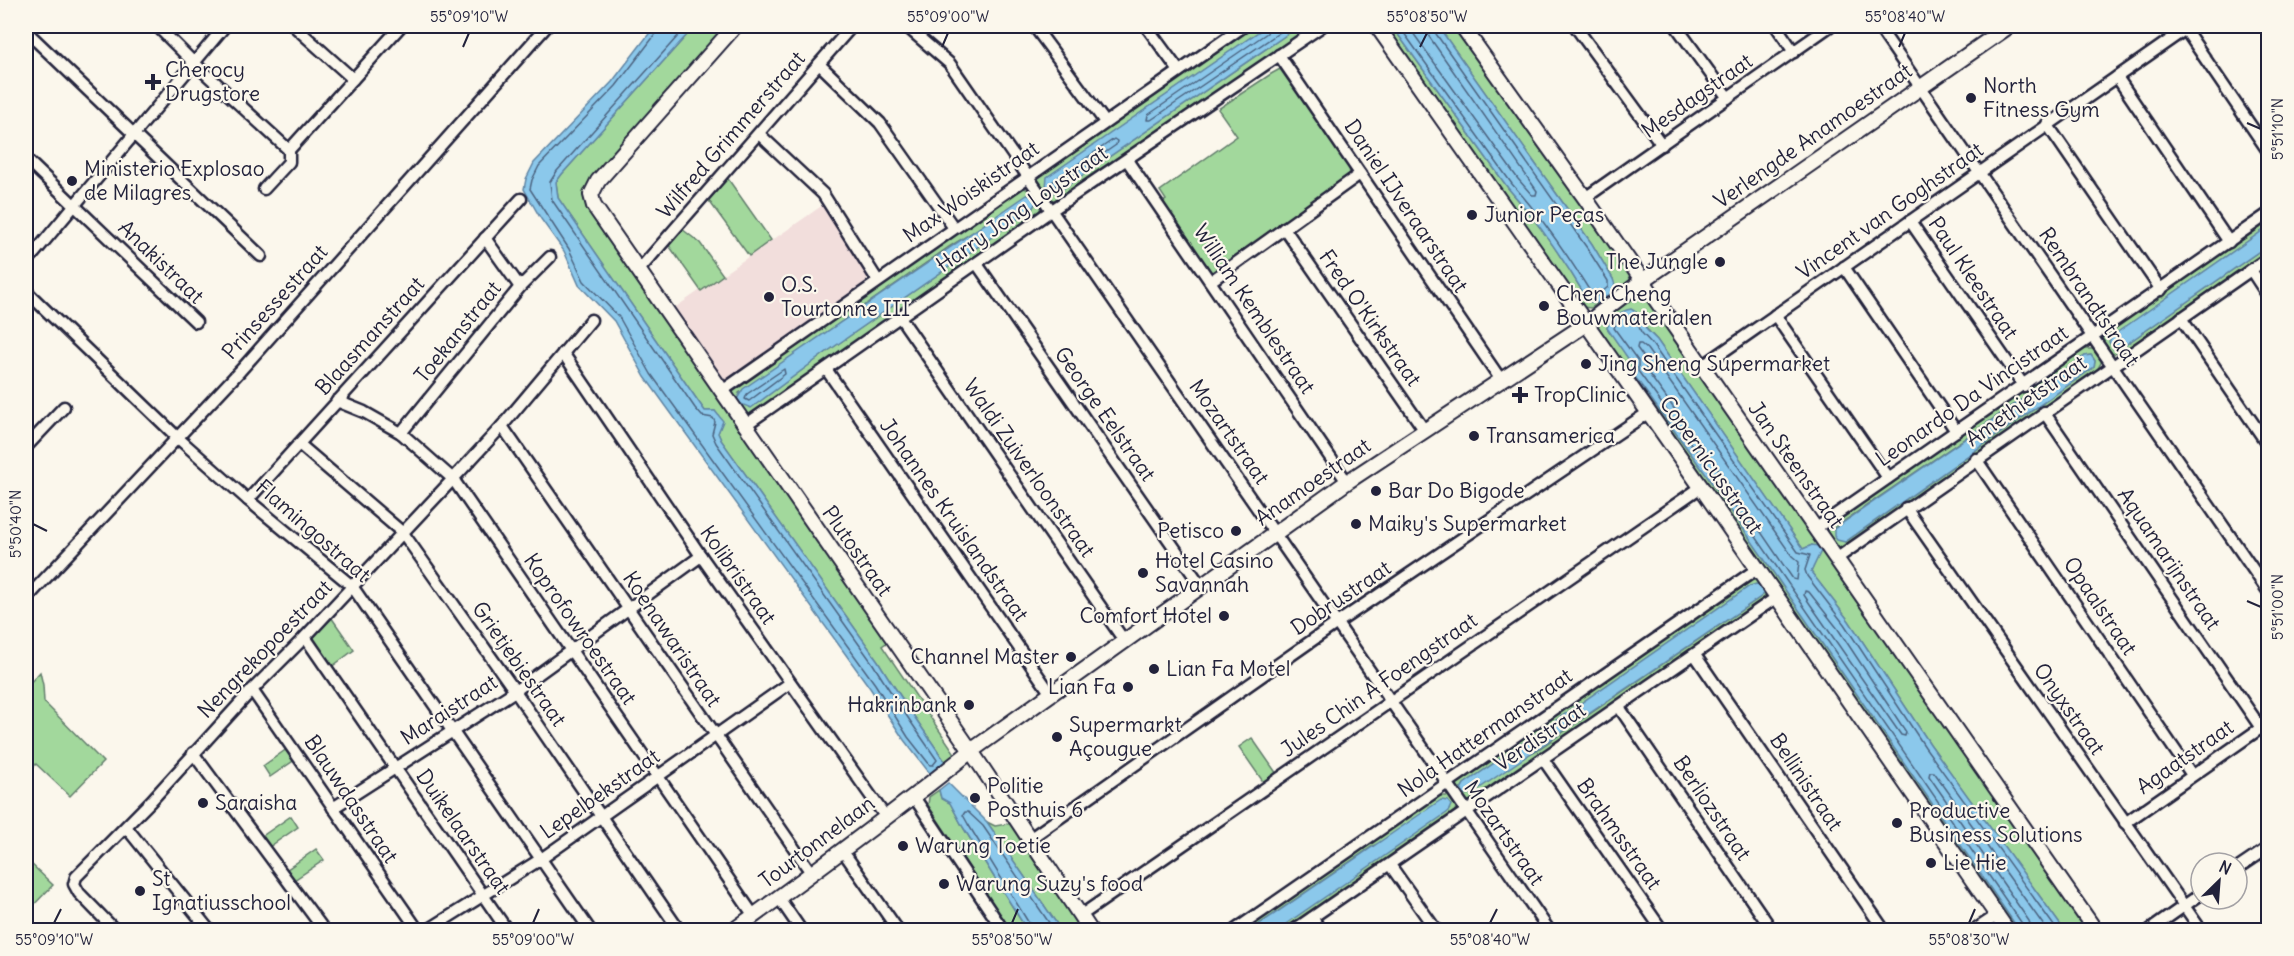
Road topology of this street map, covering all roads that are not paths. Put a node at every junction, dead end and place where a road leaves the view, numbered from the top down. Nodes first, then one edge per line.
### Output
1 (157, 26) edge
2 (225, 26) edge
3 (294, 26) edge
4 (401, 26) edge
5 (547, 26) edge
6 (735, 26) edge
7 (852, 26) edge
8 (906, 26) edge
9 (1034, 26) edge
10 (1146, 26) edge
11 (1244, 26) edge
12 (1322, 26) edge
13 (1377, 26) edge
14 (1461, 26) edge
15 (1575, 26) edge
16 (1676, 26) edge
17 (1776, 26) edge
18 (1830, 26) edge
19 (1878, 26) edge
20 (2009, 26) edge
21 (2188, 27) edge
22 (26, 32) edge
23 (1794, 52) junction
24 (1279, 55) junction
25 (193, 62) junction
26 (819, 64) junction
27 (1179, 71) junction
28 (2117, 77) junction
29 (353, 79) junction
30 (1919, 87) junction
31 (1728, 98) junction
32 (1105, 122) junction
33 (2048, 124) junction
34 (133, 134) junction
35 (759, 134) junction
36 (1662, 145) junction
37 (288, 150) junction
38 (2268, 151) edge
39 (26, 159) edge
40 (1127, 160) junction
41 (1980, 171) junction
42 (1360, 174) junction
43 (1028, 176) junction
44 (264, 189) dead end
45 (1585, 198) junction
46 (521, 199) dead end
47 (73, 205) junction
48 (1052, 210) junction
49 (2268, 214) edge
50 (1910, 221) junction
51 (954, 228) junction
52 (1284, 228) junction
53 (485, 238) junction
54 (2229, 242) junction
55 (261, 256) dead end
56 (550, 257) dead end
57 (2268, 258) edge
58 (26, 263) edge
59 (977, 264) junction
60 (1844, 267) junction
61 (639, 270) junction
62 (2251, 270) junction
63 (878, 281) junction
64 (1211, 281) junction
65 (1642, 281) junction
66 (520, 286) junction
67 (2161, 290) junction
68 (26, 291) edge
69 (2268, 296) edge
70 (1775, 315) junction
71 (900, 317) junction
72 (2181, 318) junction
73 (591, 320) dead end
74 (196, 322) dead end
75 (1586, 324) junction
76 (2092, 336) junction
77 (563, 353) junction
78 (2112, 365) junction
79 (1701, 367) junction
80 (826, 369) junction
81 (1501, 380) junction
82 (2024, 386) junction
83 (722, 392) junction
84 (338, 401) junction
85 (64, 407) dead end
86 (1649, 412) junction
87 (2044, 412) junction
88 (502, 426) junction
89 (744, 426) junction
90 (1425, 431) junction
91 (1956, 431) junction
92 (401, 433) junction
93 (178, 438) junction
94 (299, 444) junction
95 (2268, 445) edge
96 (26, 447) edge
97 (1976, 459) junction
98 (1888, 478) junction
99 (453, 479) junction
100 (1347, 482) junction
101 (1701, 487) junction
102 (248, 500) junction
103 (1906, 508) junction
104 (1815, 529) junction
105 (403, 532) junction
106 (1276, 534) junction
107 (701, 556) junction
108 (1836, 559) junction
109 (1757, 569) junction
110 (352, 586) junction
111 (1201, 586) junction
112 (2268, 591) edge
113 (1777, 597) junction
114 (26, 599) edge
115 (628, 608) junction
116 (1337, 623) junction
117 (305, 637) junction
118 (1125, 642) junction
119 (570, 650) junction
120 (1695, 655) junction
121 (790, 683) junction
122 (252, 690) junction
123 (514, 691) junction
124 (1051, 694) junction
125 (1390, 701) junction
126 (1619, 707) junction
127 (2265, 726) edge
128 (453, 730) junction
129 (716, 736) junction
130 (971, 751) junction
131 (193, 753) junction
132 (1544, 759) junction
133 (395, 769) junction
134 (2192, 775) junction
135 (658, 776) junction
136 (1446, 784) junction
137 (926, 788) joint
138 (914, 797) junction
139 (333, 808) junction
140 (1466, 811) junction
141 (600, 816) junction
142 (885, 816) junction
143 (2125, 824) junction
144 (126, 827) junction
145 (1028, 840) junction
146 (2268, 848) edge
147 (842, 850) junction
148 (541, 859) junction
149 (2249, 861) edge
150 (1390, 865) junction
151 (812, 873) junction
152 (483, 897) junction
153 (779, 898) junction
154 (2189, 902) edge
155 (2183, 906) junction
156 (754, 916) junction
157 (1080, 916) junction
158 (1996, 916) junction
159 (1312, 918) junction
160 (1001, 927) edge
161 (107, 928) edge
162 (209, 930) edge
163 (324, 930) edge
164 (418, 930) edge
165 (428, 930) edge
166 (507, 930) edge
167 (590, 930) edge
168 (679, 930) edge
169 (734, 930) edge
170 (801, 930) edge
171 (898, 930) edge
172 (988, 930) edge
173 (1090, 930) edge
174 (1235, 930) edge
175 (1294, 930) edge
176 (1321, 930) edge
177 (1436, 930) edge
178 (1549, 930) edge
179 (1662, 930) edge
180 (1772, 930) edge
181 (1884, 930) edge
182 (1975, 930) edge
183 (2007, 930) edge
184 (2095, 930) edge
185 (2150, 930) edge
186 (2201, 930) edge

1 - 25 street
2 - 25 street
3 - 29 street
4 - 29 street
5 - 93 street, Prinsessestraat
6 - 61 street, Plutostraat
7 - 26 street, Wilfred Grimmerstraat
8 - 43 street, Mozartstraat
9 - 32 street
10 - 27 street
11 - 27 street, Max Woiskistraat
12 - 24 street, Harry Jong Loystraat
13 - 75 street, Copernicusstraat
14 - 45 street, Jan Steenstraat
15 - 36 street
16 - 31 street
17 - 23 street
18 - 23 street, Mesdagstraat
19 - 30 street, Rembrandtstraat
20 - 30 street, Verlengde Anamoestraat
21 - 28 street, Vincent van Goghstraat
21 - 38 street
22 - 34 street
23 - 31 street, Mesdagstraat
24 - 40 street, Harry Jong Loystraat
24 - 42 street, Daniel IJveraarstraat
25 - 34 street
25 - 37 street
26 - 35 street, Wilfred Grimmerstraat
26 - 51 street
27 - 32 street, Max Woiskistraat
28 - 33 street, Vincent van Goghstraat
28 - 54 street
29 - 37 street
30 - 41 street, Rembrandtstraat
30 - 65 street, Verlengde Anamoestraat
31 - 36 street, Mesdagstraat
32 - 43 street, Max Woiskistraat
33 - 41 street, Vincent van Goghstraat
33 - 67 street
34 - 47 street
34 - 55 street
35 - 61 street, Wilfred Grimmerstraat
35 - 63 street
36 - 45 street, Mesdagstraat
37 - 44 street
39 - 47 street, Anakistraat
40 - 48 street, Harry Jong Loystraat
40 - 64 street, William Kemblestraat
41 - 50 street, Vincent van Goghstraat
41 - 76 street, Rembrandtstraat
42 - 52 street
42 - 81 street, Daniel IJveraarstraat
43 - 48 street, Mozartstraat
43 - 51 street, Max Woiskistraat
45 - 65 street, Jan Steenstraat
46 - 53 street, Blaasmanstraat
47 - 58 street
47 - 74 street, Anakistraat
48 - 59 street, Harry Jong Loystraat
48 - 106 street, Mozartstraat
49 - 54 street, Leonardo Da Vincistraat
50 - 60 street, Vincent van Goghstraat
50 - 82 street, Paul Kleestraat
51 - 63 street, Max Woiskistraat
52 - 64 street
52 - 90 street, Fred O'Kirkstraat
53 - 66 street
53 - 84 street, Blaasmanstraat
54 - 67 street, Leonardo Da Vincistraat
56 - 66 street, Toekanstraat
57 - 62 street, Amethietstraat
59 - 71 street, Harry Jong Loystraat
59 - 111 street, George Eelstraat
60 - 70 street, Vincent van Goghstraat
60 - 91 street
61 - 83 street, Plutostraat
62 - 69 street
62 - 72 street, Amethietstraat
63 - 83 street, Max Woiskistraat
64 - 100 street, William Kemblestraat
65 - 75 street, Anamoestraat
65 - 79 street, Jan Steenstraat
66 - 92 street, Toekanstraat
67 - 76 street, Leonardo Da Vincistraat
68 - 93 street, Flamingostraat
70 - 79 street, Vincent van Goghstraat
70 - 98 street
71 - 80 street, Harry Jong Loystraat
71 - 118 street, Waldi Zuiverloonstraat
72 - 78 street, Amethietstraat
72 - 95 street
73 - 77 street, Nengrekopoestraat
75 - 81 street, Anamoestraat
75 - 86 street, Copernicusstraat
76 - 78 street, Rembrandtstraat
76 - 82 street, Leonardo Da Vincistraat
77 - 88 street, Nengrekopoestraat
77 - 107 street, Kolibristraat
78 - 87 street, Amethietstraat
78 - 112 street, Rembrandtstraat
79 - 104 street, Jan Steenstraat
80 - 89 street, Harry Jong Loystraat
80 - 124 street, Johannes Kruislandstraat
81 - 90 street, Anamoestraat
82 - 91 street, Leonardo Da Vincistraat
83 - 89 street, Plutostraat
84 - 92 street, Koprofowroestraat
84 - 94 street, Blaasmanstraat
85 - 96 street
86 - 101 street, Copernicusstraat
86 - 116 street, Dobrustraat
87 - 97 street, Amethietstraat
87 - 127 street, Aquamarijnstraat
88 - 99 street, Nengrekopoestraat
88 - 115 street, Koenawaristraat
89 - 130 street, Plutostraat
90 - 100 street, Anamoestraat
91 - 98 street, Leonardo Da Vincistraat
92 - 99 street, Koprofowroestraat
93 - 102 street, Flamingostraat
93 - 114 street, Prinsessestraat
94 - 102 street, Blaasmanstraat
94 - 105 street, Grietjebiestraat
97 - 103 street, Amethietstraat
97 - 134 street, Opaalstraat
98 - 104 street, Leonardo Da Vincistraat
99 - 105 street, Nengrekopoestraat
99 - 119 street, Koprofowroestraat
100 - 106 street, Anamoestraat
101 - 109 street, Copernicusstraat
101 - 125 street, Jules Chin A Foengstraat
102 - 110 street, Flamingostraat
103 - 108 street, Amethietstraat
103 - 143 street, Onyxstraat
104 - 108 street, Jan Steenstraat
105 - 110 street, Nengrekopoestraat
105 - 123 street, Grietjebiestraat
106 - 111 street, Anamoestraat
106 - 116 street, Mozartstraat
107 - 115 street, Maraistraat
107 - 121 street, Kolibristraat
108 - 184 street, Jan Steenstraat
109 - 113 street, Copernicusstraat
109 - 136 street, Nola Hattermanstraat
110 - 117 street, Nengrekopoestraat
110 - 128 street, Flamingostraat
111 - 118 street, Anamoestraat
113 - 120 street, Verdistraat
113 - 158 street, Copernicusstraat
115 - 119 street, Maraistraat
115 - 129 street, Koenawaristraat
116 - 125 street, Mozartstraat
116 - 145 street, Dobrustraat
117 - 122 street, Nengrekopoestraat
117 - 133 street, Duikelaarstraat
118 - 124 street, Anamoestraat
119 - 123 street, Maraistraat
119 - 135 street, Koprofowroestraat
120 - 126 street, Verdistraat
120 - 181 street, Bellinistraat
121 - 129 street, Lepelbekstraat
121 - 142 street, Kolibristraat
122 - 131 street, Nengrekopoestraat
122 - 139 street, Blauwdasstraat
123 - 128 street, Maraistraat
123 - 141 street, Grietjebiestraat
124 - 130 street, Anamoestraat
125 - 136 street, Mozartstraat
125 - 157 street, Jules Chin A Foengstraat
126 - 132 street, Verdistraat
126 - 180 street, Berliozstraat
127 - 134 street, Agaatstraat
128 - 133 street, Maraistraat
128 - 148 street, Flamingostraat
129 - 135 street, Lepelbekstraat
129 - 151 street, Koenawaristraat
130 - 137 street, Anamoestraat
130 - 145 street, Plutostraat
131 - 144 street, Nengrekopoestraat
131 - 163 street
132 - 140 street, Verdistraat
132 - 179 street, Brahmsstraat
133 - 139 street, Maraistraat
133 - 152 street, Duikelaarstraat
134 - 143 street, Agaatstraat
135 - 141 street, Lepelbekstraat
135 - 156 street, Koprofowroestraat
136 - 140 street, Mozartstraat
136 - 174 street, Nola Hattermanstraat
137 - 138 street, Tourtonnelaan
138 - 142 street, Tourtonnelaan
138 - 160 street
139 - 164 street, Blauwdasstraat
140 - 150 street, Verdistraat
140 - 178 street, Mozartstraat
141 - 148 street, Lepelbekstraat
141 - 168 street, Grietjebiestraat
142 - 147 street, Tourtonnelaan
143 - 155 street, Onyxstraat
144 - 161 street, Nengrekopoestraat
144 - 162 street
145 - 157 street, Plutostraat
146 - 149 street
147 - 151 street, Tourtonnelaan
147 - 171 street
148 - 152 street, Lepelbekstraat
148 - 167 street, Flamingostraat
150 - 159 street, Verdistraat
150 - 177 street
151 - 153 street, Tourtonnelaan
152 - 165 street, Lepelbekstraat
152 - 166 street, Duikelaarstraat
153 - 156 street, Tourtonnelaan
153 - 170 street
154 - 155 street
155 - 185 street
155 - 186 street, Onyxstraat
156 - 169 street, Tourtonnelaan
157 - 173 street, Plutostraat
158 - 182 street
158 - 183 street, Copernicusstraat
159 - 175 street, Verdistraat
159 - 176 street
160 - 172 street

